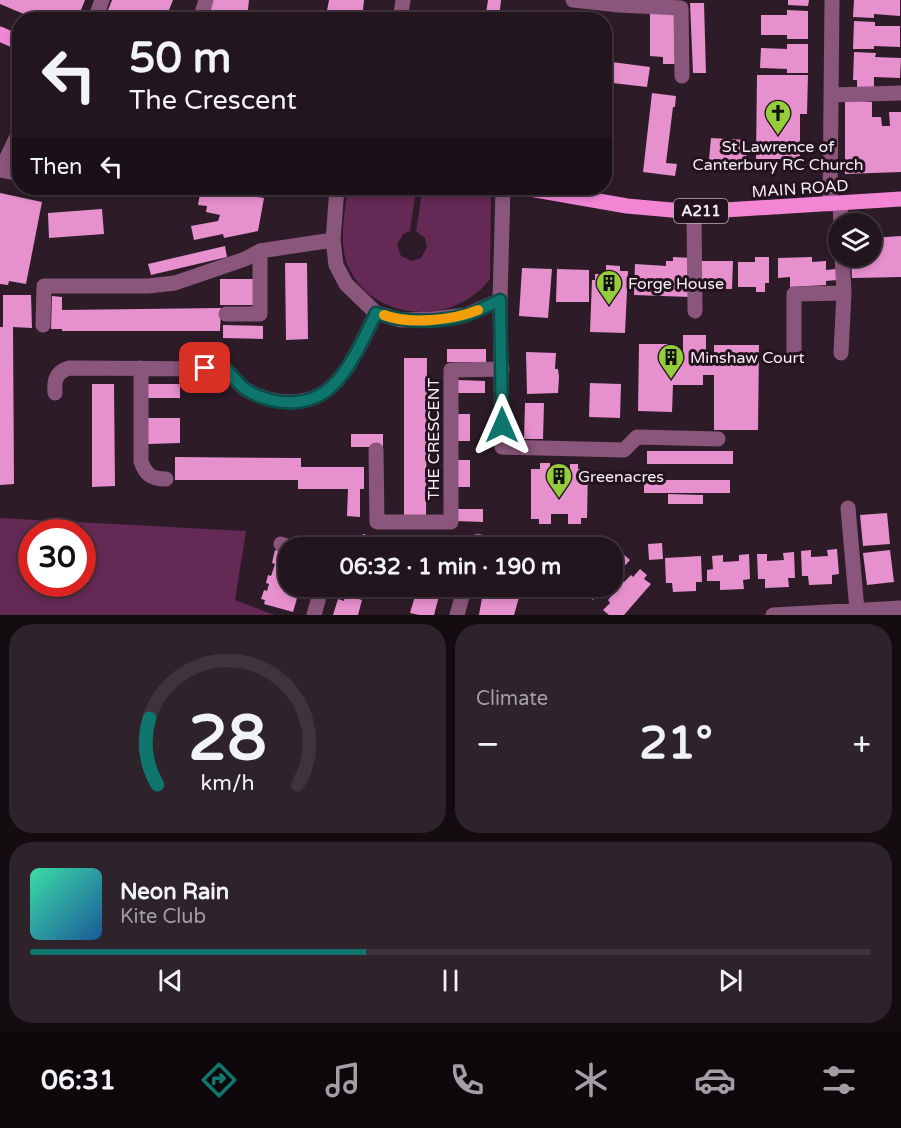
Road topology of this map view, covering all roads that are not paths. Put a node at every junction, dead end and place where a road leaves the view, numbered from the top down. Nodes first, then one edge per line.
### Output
1 (573, 0) edge
2 (832, 0) edge
3 (682, 75) dead end
4 (901, 93) edge
5 (831, 95) junction
6 (12, 147) edge
7 (12, 172) edge
8 (336, 195) edge
9 (503, 195) edge
10 (564, 195) edge
11 (901, 199) edge
12 (835, 204) junction
13 (694, 212) junction
14 (838, 213) edge
15 (333, 240) junction
16 (260, 251) junction
17 (843, 267) edge
18 (844, 293) junction
19 (500, 300) junction
20 (695, 311) dead end
21 (376, 313) junction
22 (226, 314) dead end
23 (43, 325) dead end
24 (841, 353) dead end
25 (795, 354) dead end
26 (141, 368) junction
27 (502, 369) junction
28 (55, 393) dead end
29 (718, 439) dead end
30 (376, 450) dead end
31 (165, 478) dead end
32 (848, 508) dead end
33 (319, 597) edge
34 (462, 597) edge
35 (901, 608) edge
36 (857, 610) junction
37 (314, 615) edge
38 (456, 615) edge
39 (773, 615) edge

1 - 3 street
2 - 5 street
4 - 5 street
5 - 12 street
6 - 7 street
8 - 15 street
9 - 19 street
10 - 13 main road, MAIN ROAD / A211
11 - 12 main road, MAIN ROAD / A211
12 - 13 main road, MAIN ROAD / A211
12 - 14 street
13 - 20 street
15 - 16 street
15 - 21 street
16 - 22 street
16 - 23 street
17 - 18 street
18 - 24 street
18 - 25 street
19 - 21 street
19 - 27 street
21 - 26 street
26 - 28 street
26 - 31 street
27 - 29 street
27 - 30 street, THE CRESCENT
32 - 36 street
33 - 37 street
34 - 38 street
35 - 36 street
36 - 39 street

